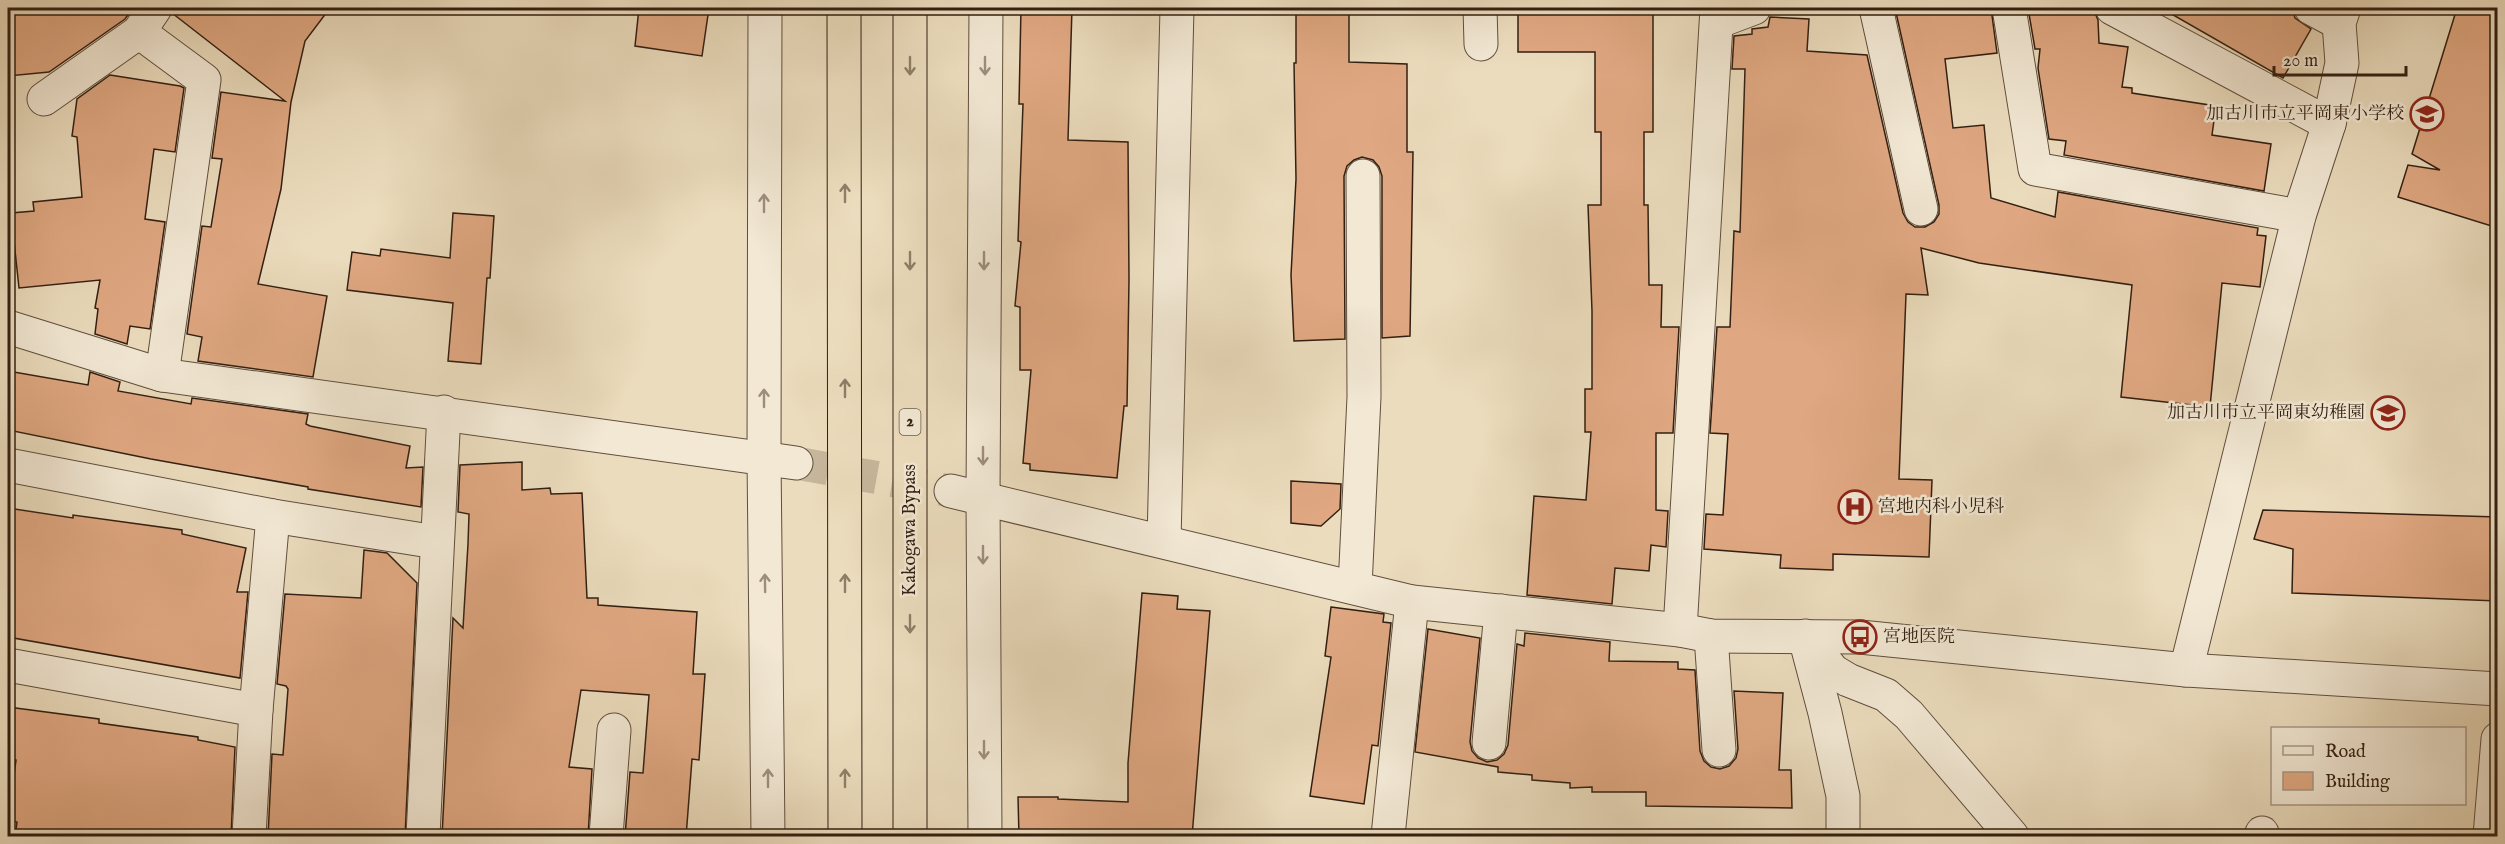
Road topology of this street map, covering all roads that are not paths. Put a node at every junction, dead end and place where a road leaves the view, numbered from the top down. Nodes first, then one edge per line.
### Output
1 (765, 8) edge
2 (844, 8) edge
3 (909, 8) edge
4 (986, 8) edge
5 (1177, 8) edge
6 (1480, 8) edge
7 (1754, 8) edge
8 (1876, 8) edge
9 (2009, 8) edge
10 (2112, 8) edge
11 (2311, 8) edge
12 (1717, 15) edge
13 (2342, 15) edge
14 (147, 20) edge
15 (1481, 44) dead end
16 (44, 99) dead end
17 (2329, 124) junction
18 (1363, 176) dead end
19 (1921, 210) dead end
20 (2299, 216) junction
21 (8, 327) edge
22 (162, 375) junction
23 (444, 412) junction
24 (764, 457) junction
25 (796, 463) tunnel mouth
26 (8, 465) edge
27 (951, 491) tunnel mouth
28 (983, 497) junction
29 (273, 516) junction
30 (1164, 541) junction
31 (436, 542) junction
32 (1354, 587) junction
33 (1412, 602) junction
34 (1501, 611) junction
35 (1680, 630) junction
36 (1712, 636) junction
37 (1805, 636) junction
38 (8, 665) edge
39 (2186, 670) junction
40 (2498, 689) edge
41 (256, 710) junction
42 (614, 730) dead end
43 (2498, 739) edge
44 (1489, 743) dead end
45 (1719, 750) dead end
46 (249, 837) edge
47 (423, 837) edge
48 (606, 837) edge
49 (768, 837) edge
50 (845, 837) edge
51 (910, 837) edge
52 (985, 837) edge
53 (1388, 837) edge
54 (1843, 837) edge
55 (2012, 837) edge
56 (2490, 837) edge

24 -> 1 street
50 -> 2 highway
3 -> 51 highway, Kakogawa Bypass / 2
4 -> 28 street
5 - 30 street
6 - 15 street
7 - 12 street
8 - 19 street
9 - 20 street
10 - 17 street
11 - 13 street
12 - 35 street
13 - 17 street
14 - 16 street
14 - 22 street
17 - 20 street
18 - 32 street
20 - 39 street
21 - 22 street
22 - 23 street
23 - 24 street
23 - 31 street
24 - 25 street
49 -> 24 street
26 - 29 street
27 - 28 street
28 - 30 street
28 -> 52 street
29 - 31 street
29 - 41 street
30 - 32 street
31 - 47 street
32 - 33 street
33 - 34 street
33 - 53 street
34 - 35 street
34 - 44 street
35 - 36 street
36 - 37 street
36 - 45 street
37 - 39 street
37 - 54 street
37 - 55 street
38 - 41 street
39 - 40 street
41 - 46 street
42 - 48 street
43 - 56 street

